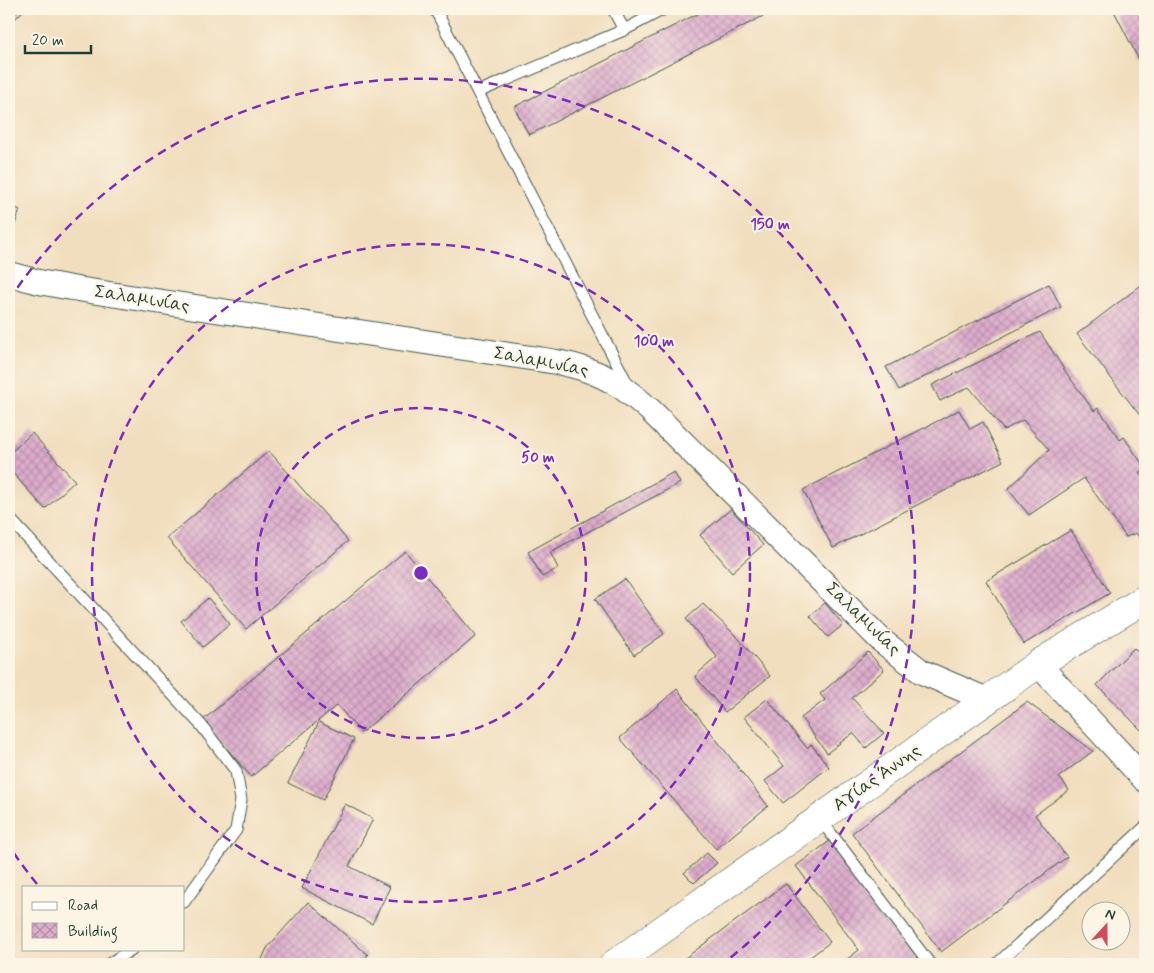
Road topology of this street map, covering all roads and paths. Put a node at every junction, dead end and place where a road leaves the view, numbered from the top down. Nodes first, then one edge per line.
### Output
1 (435, 9) edge
2 (613, 9) edge
3 (664, 9) edge
4 (624, 30) junction
5 (478, 92) junction
6 (9, 274) edge
7 (634, 395) junction
8 (9, 518) edge
9 (1145, 599) edge
10 (1038, 664) junction
11 (987, 700) junction
12 (1145, 780) edge
13 (820, 819) junction
14 (1145, 827) edge
15 (185, 901) edge
16 (130, 950) edge
17 (109, 964) edge
18 (614, 964) edge
19 (930, 964) edge
20 (997, 964) edge

1 - 5 lane
2 - 4 lane
3 - 4 lane
4 - 5 lane
5 - 7 lane
6 - 7 street, Σαλαμινίας
7 - 11 street, Σαλαμινίας
8 - 15 lane
9 - 10 street, Αγίας Άννης
10 - 11 street, Αγίας Άννης
10 - 12 street
11 - 13 street, Αγίας Άννης
13 - 18 street, Αγίας Άννης
13 - 19 lane
14 - 20 lane
16 - 17 lane

